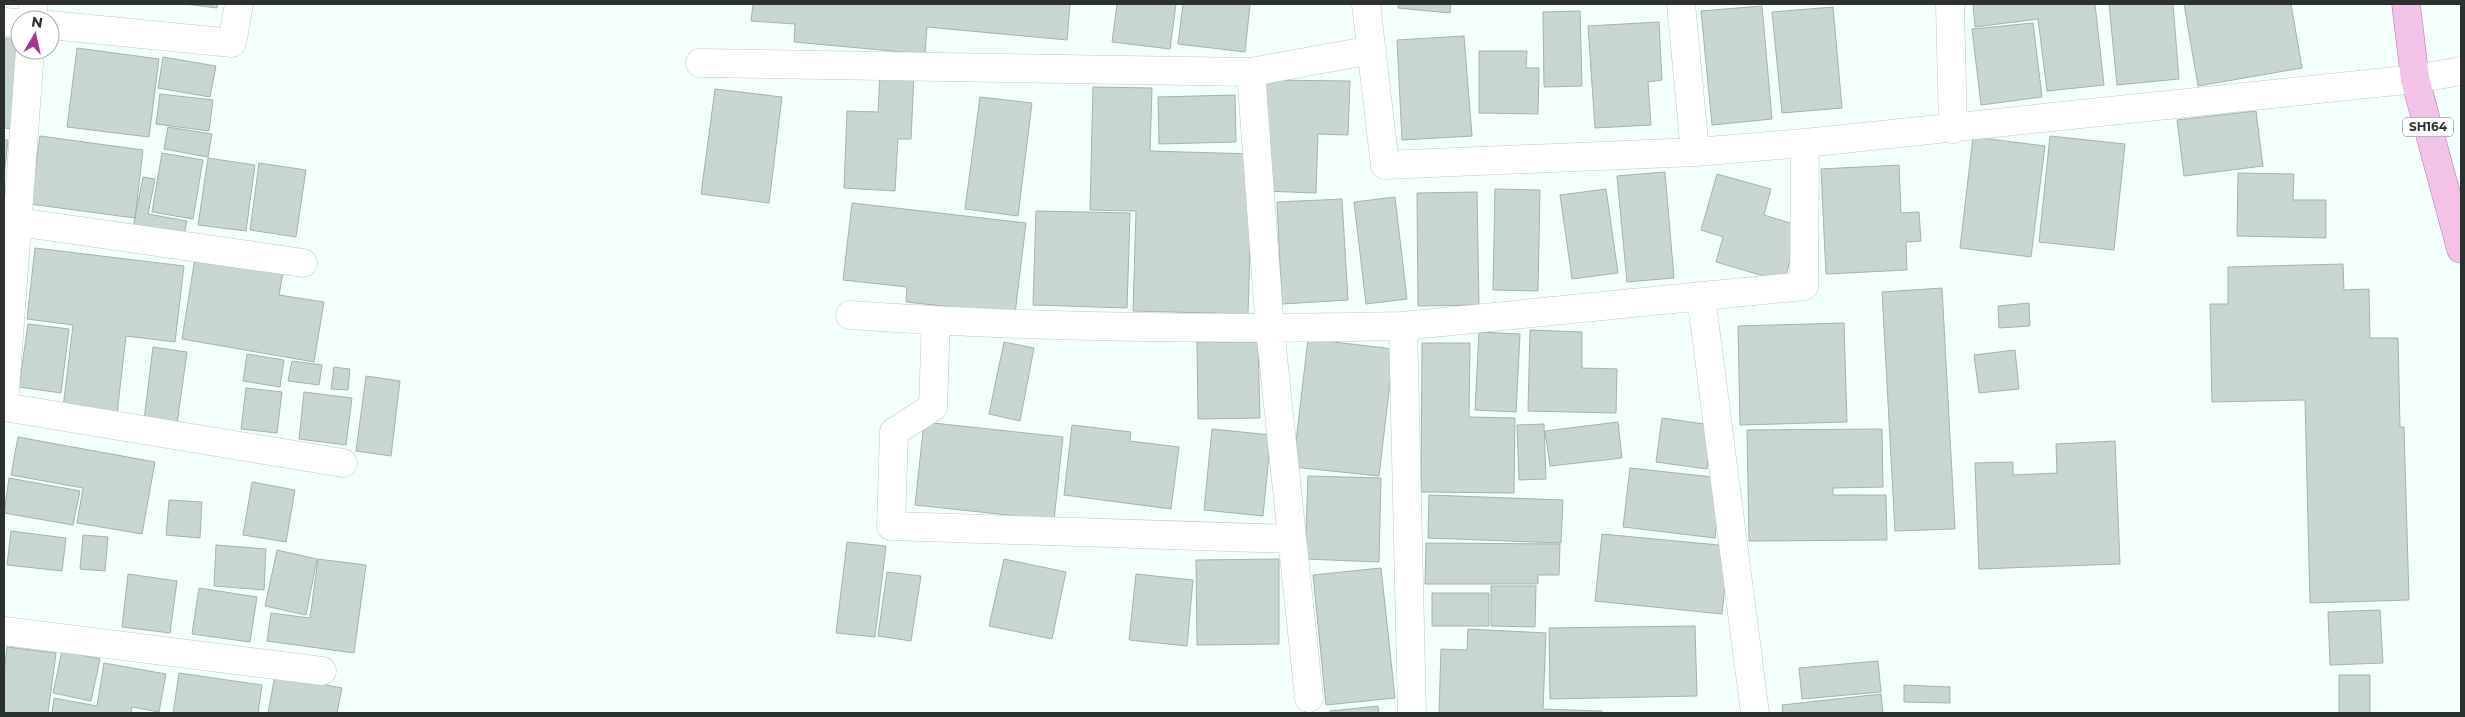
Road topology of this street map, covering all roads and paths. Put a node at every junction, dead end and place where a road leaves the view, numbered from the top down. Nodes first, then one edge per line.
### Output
1 (239, 4) edge
2 (1366, 4) edge
3 (1681, 4) edge
4 (1950, 4) edge
5 (2406, 4) edge
6 (60, 26) edge
7 (1372, 50) junction
8 (29, 60) edge
9 (700, 63) dead end
10 (2461, 71) edge
11 (1252, 72) junction
12 (2415, 79) junction
13 (1953, 129) junction
14 (1804, 143) junction
15 (1695, 152) junction
16 (10, 221) edge
17 (2461, 249) edge
18 (302, 264) dead end
19 (1701, 296) junction
20 (850, 314) dead end
21 (936, 321) junction
22 (1404, 326) junction
23 (1270, 329) junction
24 (4, 406) edge
25 (343, 463) dead end
26 (1291, 539) junction
27 (4, 631) edge
28 (322, 671) dead end
29 (1309, 698) dead end
30 (1412, 713) edge
31 (1755, 713) edge

1 - 6 street
2 - 7 street
3 - 15 street
4 - 13 street
5 - 12 main road, SH164
7 - 11 street
7 - 15 street
8 - 16 street
9 - 11 street
10 - 12 street
11 - 23 street
12 - 13 street
12 - 17 main road, SH164
13 - 14 street
14 - 15 street
14 - 19 street
16 - 18 street
16 - 24 street
19 - 22 street
19 - 31 street
20 - 21 street
21 - 23 street
21 - 26 street
22 - 23 street
22 - 30 street
23 - 26 street
24 - 25 street
26 - 29 street
27 - 28 street

